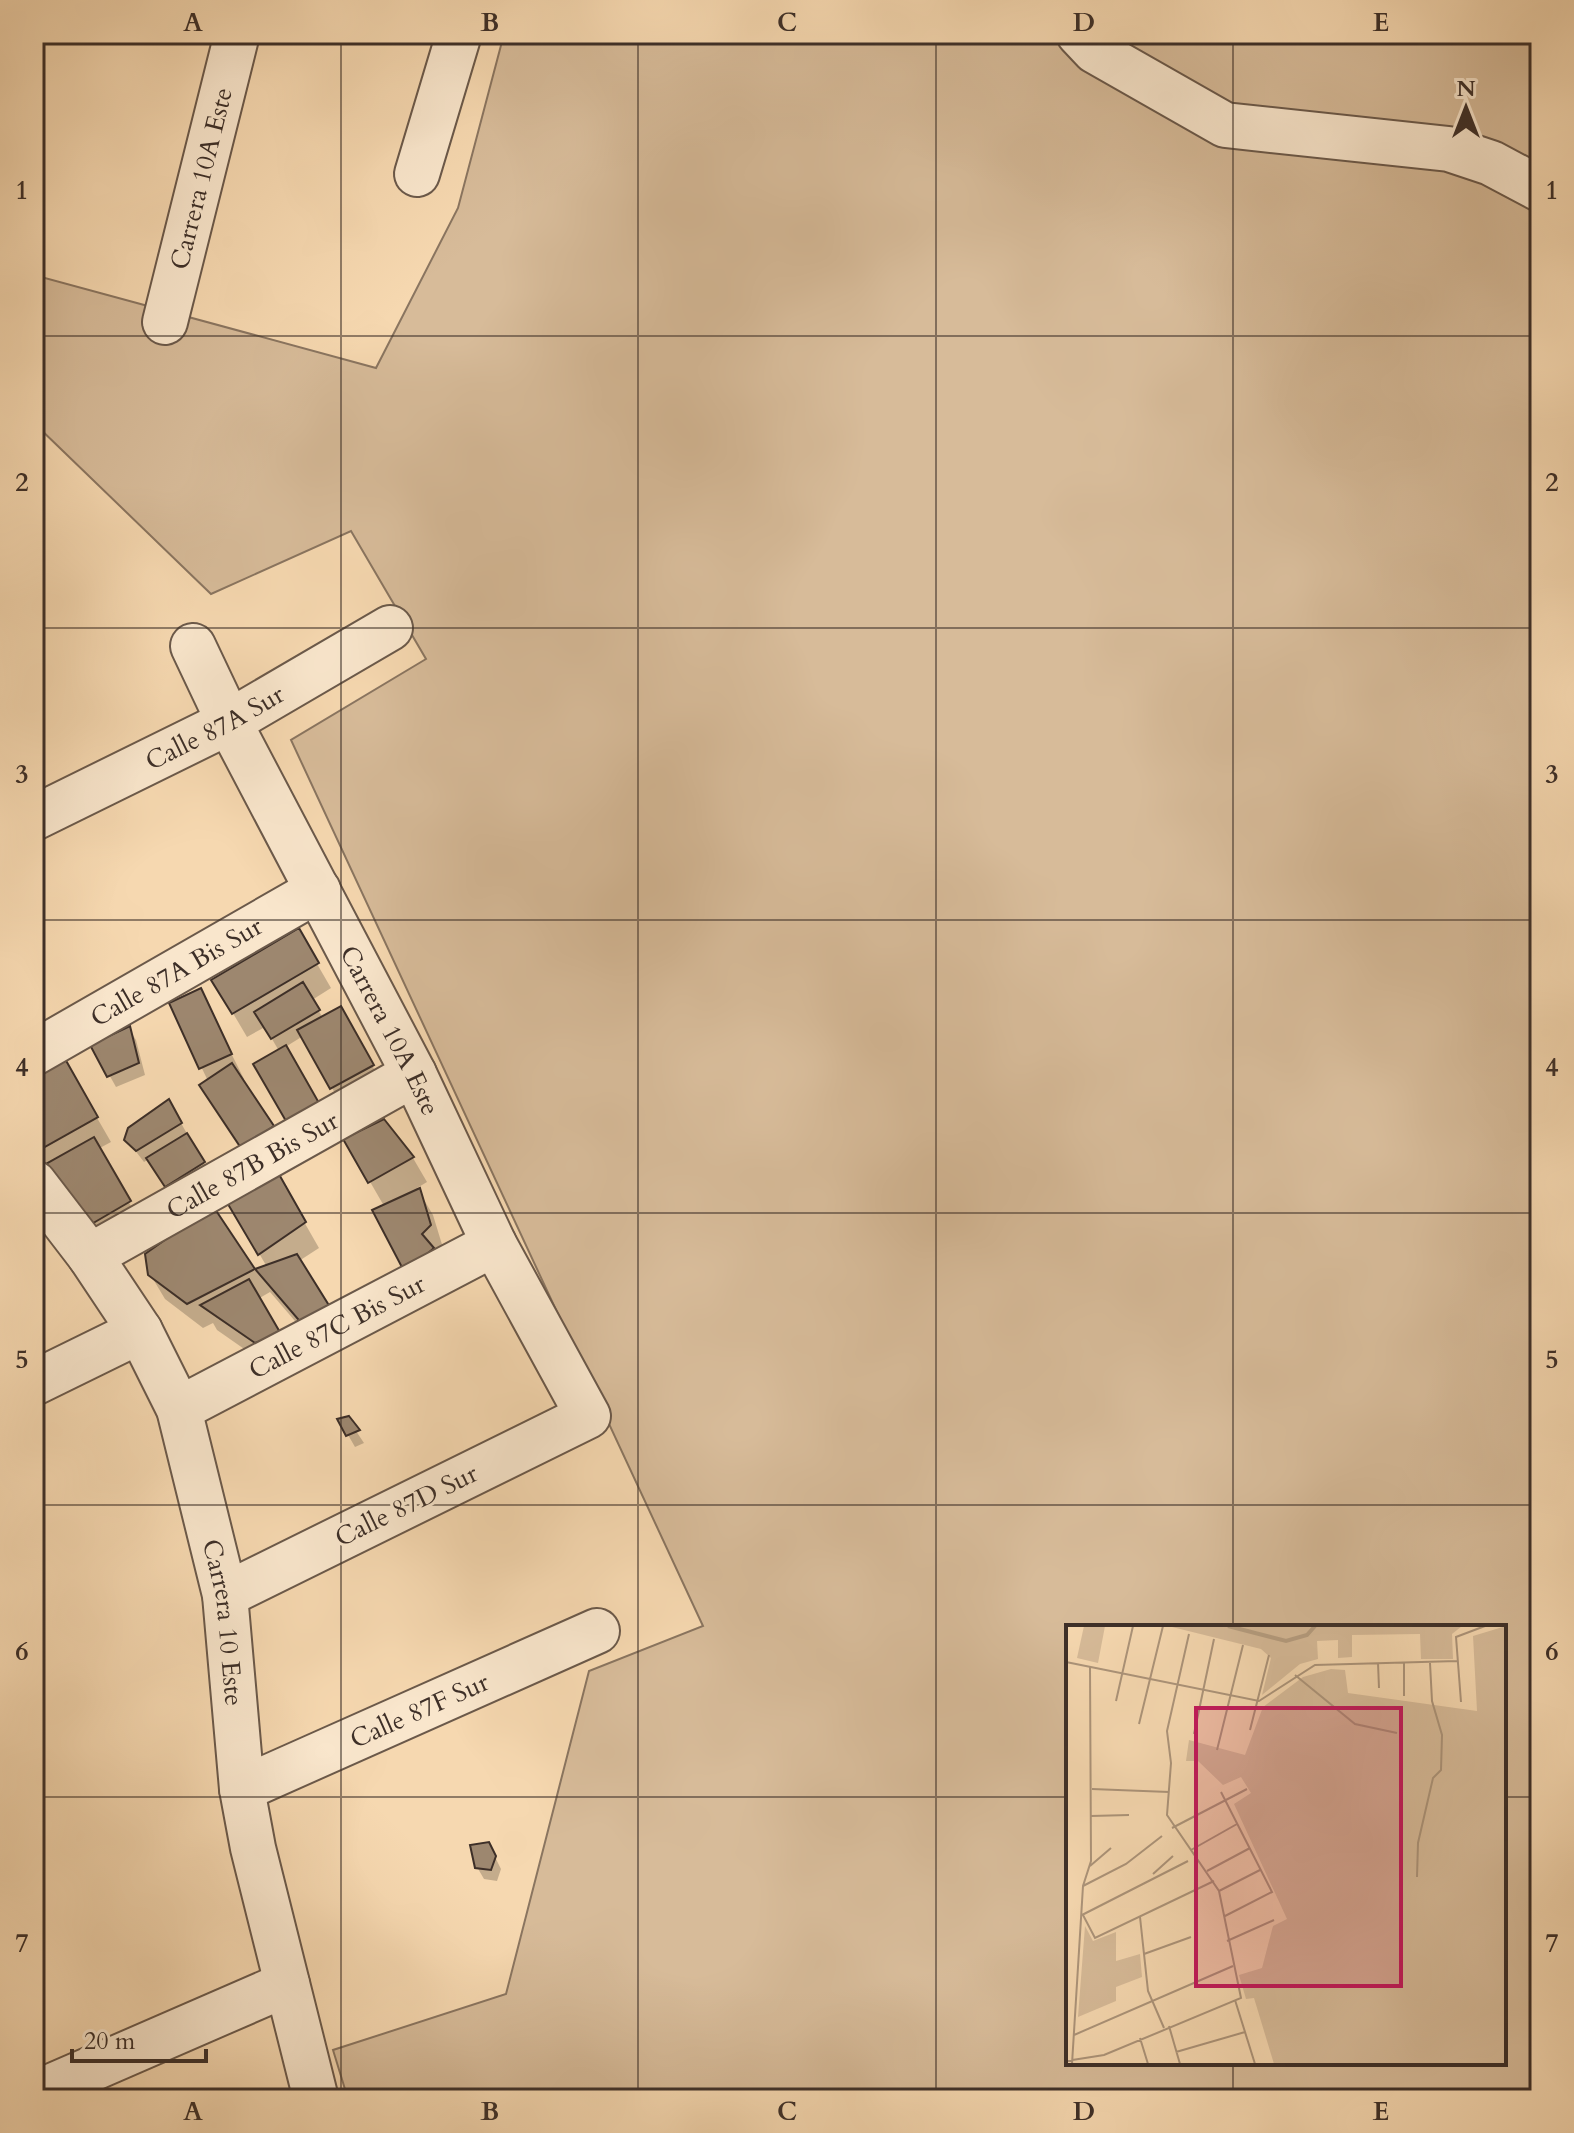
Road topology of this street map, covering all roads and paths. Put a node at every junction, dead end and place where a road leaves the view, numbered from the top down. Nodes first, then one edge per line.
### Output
1 (237, 34) edge
2 (459, 34) edge
3 (1079, 34) edge
4 (417, 174) dead end
5 (1540, 189) edge
6 (165, 322) dead end
7 (390, 628) dead end
8 (193, 646) dead end
9 (229, 722) junction
10 (34, 818) edge
11 (318, 890) junction
12 (34, 1053) edge
13 (414, 1074) junction
14 (34, 1183) edge
15 (494, 1244) junction
16 (90, 1256) junction
17 (140, 1331) junction
18 (34, 1383) edge
19 (179, 1409) junction
20 (588, 1416) joint
21 (225, 1595) junction
22 (597, 1631) dead end
23 (242, 1789) junction
24 (287, 1984) junction
25 (34, 2094) edge
26 (316, 2099) edge

1 - 6 street, Carrera 10A Este
2 - 4 street
3 - 5 street
7 - 9 street, Calle 87A Sur
8 - 9 street, Carrera 10A Este
9 - 10 street, Calle 87A Sur
9 - 11 street, Carrera 10A Este
11 - 12 street, Calle 87A Bis Sur
11 - 13 street, Carrera 10A Este
13 - 15 street, Carrera 10A Este
13 - 16 street, Calle 87B Bis Sur
14 - 16 street, Carrera 10 Este
15 - 19 street, Calle 87C Bis Sur
15 - 20 street, Carrera 10A Este
16 - 17 street, Carrera 10 Este
17 - 18 street
17 - 19 street, Carrera 10 Este
19 - 21 street, Carrera 10 Este
20 - 21 street, Calle 87D Sur
21 - 23 street, Carrera 10 Este
22 - 23 street, Calle 87F Sur
23 - 24 street, Carrera 10 Este
24 - 25 street
24 - 26 street, Carrera 10 Este

